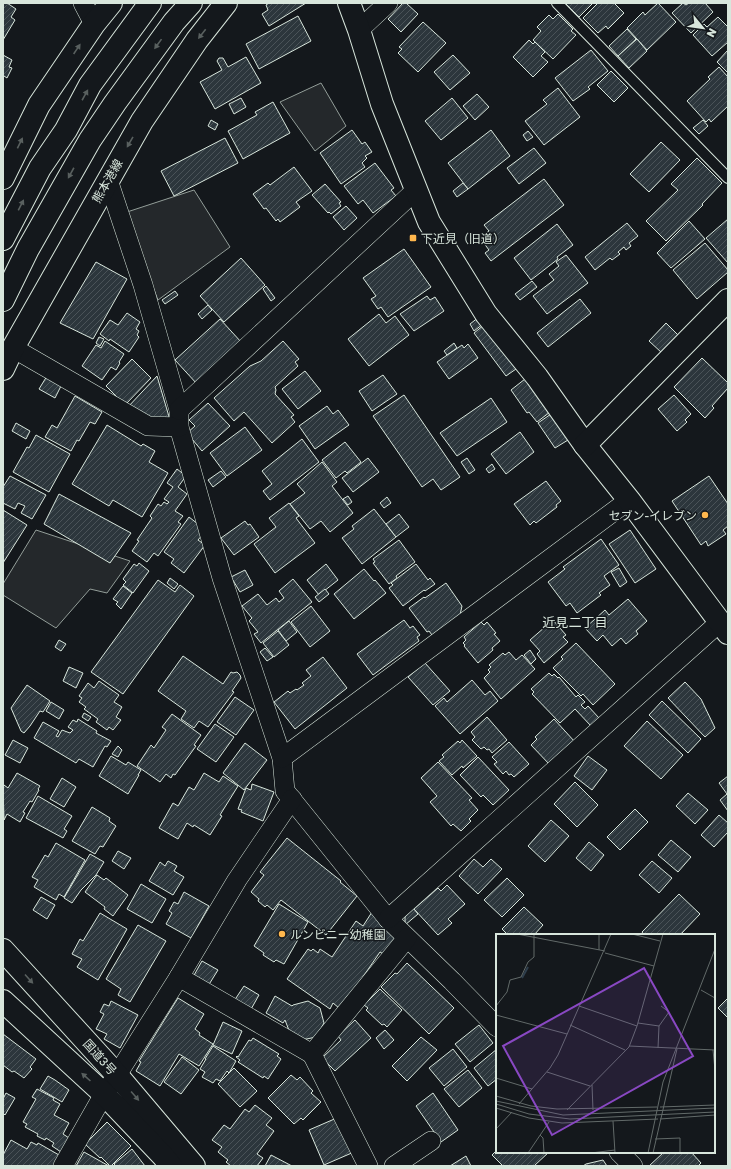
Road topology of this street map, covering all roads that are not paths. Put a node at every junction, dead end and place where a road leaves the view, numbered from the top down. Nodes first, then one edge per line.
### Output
1 (83, 3) edge
2 (111, 3) edge
3 (150, 3) edge
4 (191, 3) edge
5 (226, 3) edge
6 (349, 3) edge
7 (388, 3) edge
8 (557, 3) edge
9 (94, 24) junction
10 (359, 30) junction
11 (3, 178) edge
12 (728, 178) edge
13 (108, 180) junction
14 (416, 190) junction
15 (3, 239) edge
16 (3, 300) edge
17 (728, 300) edge
18 (13, 348) junction
19 (3, 369) edge
20 (179, 418) junction
21 (585, 445) junction
22 (629, 500) junction
23 (724, 628) edge
24 (282, 758) junction
25 (292, 799) junction
26 (388, 919) junction
27 (407, 938) junction
28 (3, 950) edge
29 (179, 977) junction
30 (3, 1001) edge
31 (496, 1026) edge
32 (312, 1054) junction
33 (117, 1075) junction
34 (104, 1094) junction
35 (431, 1141) dead end
36 (620, 1153) edge
37 (63, 1166) edge
38 (171, 1166) edge
39 (194, 1166) edge
40 (368, 1166) edge
41 (394, 1166) edge
42 (633, 1166) edge

1 - 9 street
2 - 9 main road
15 -> 3 main road
4 -> 16 main road
5 -> 13 main road, 熊本港線
6 - 10 main road
7 - 10 street
8 - 12 lane
11 -> 9 main road
10 - 14 main road
13 - 18 main road, 熊本港線
13 - 20 street
14 - 20 street
14 - 21 main road
17 - 21 main road
18 - 19 main road, 熊本港線
18 - 20 street
20 - 24 street
21 - 22 main road
22 - 23 main road
22 - 24 street
23 - 26 street
24 - 25 street
25 - 26 street
25 - 29 street
26 - 27 street
27 - 31 street
27 - 32 street
28 -> 33 main road, 国道3号
29 - 32 street
29 - 33 street
34 -> 30 main road, 国道3号
32 - 40 street
33 - 34 street
33 -> 39 main road, 国道3号
34 - 37 street
34 - 38 main road, 国道3号
35 - 41 street
36 - 42 street

